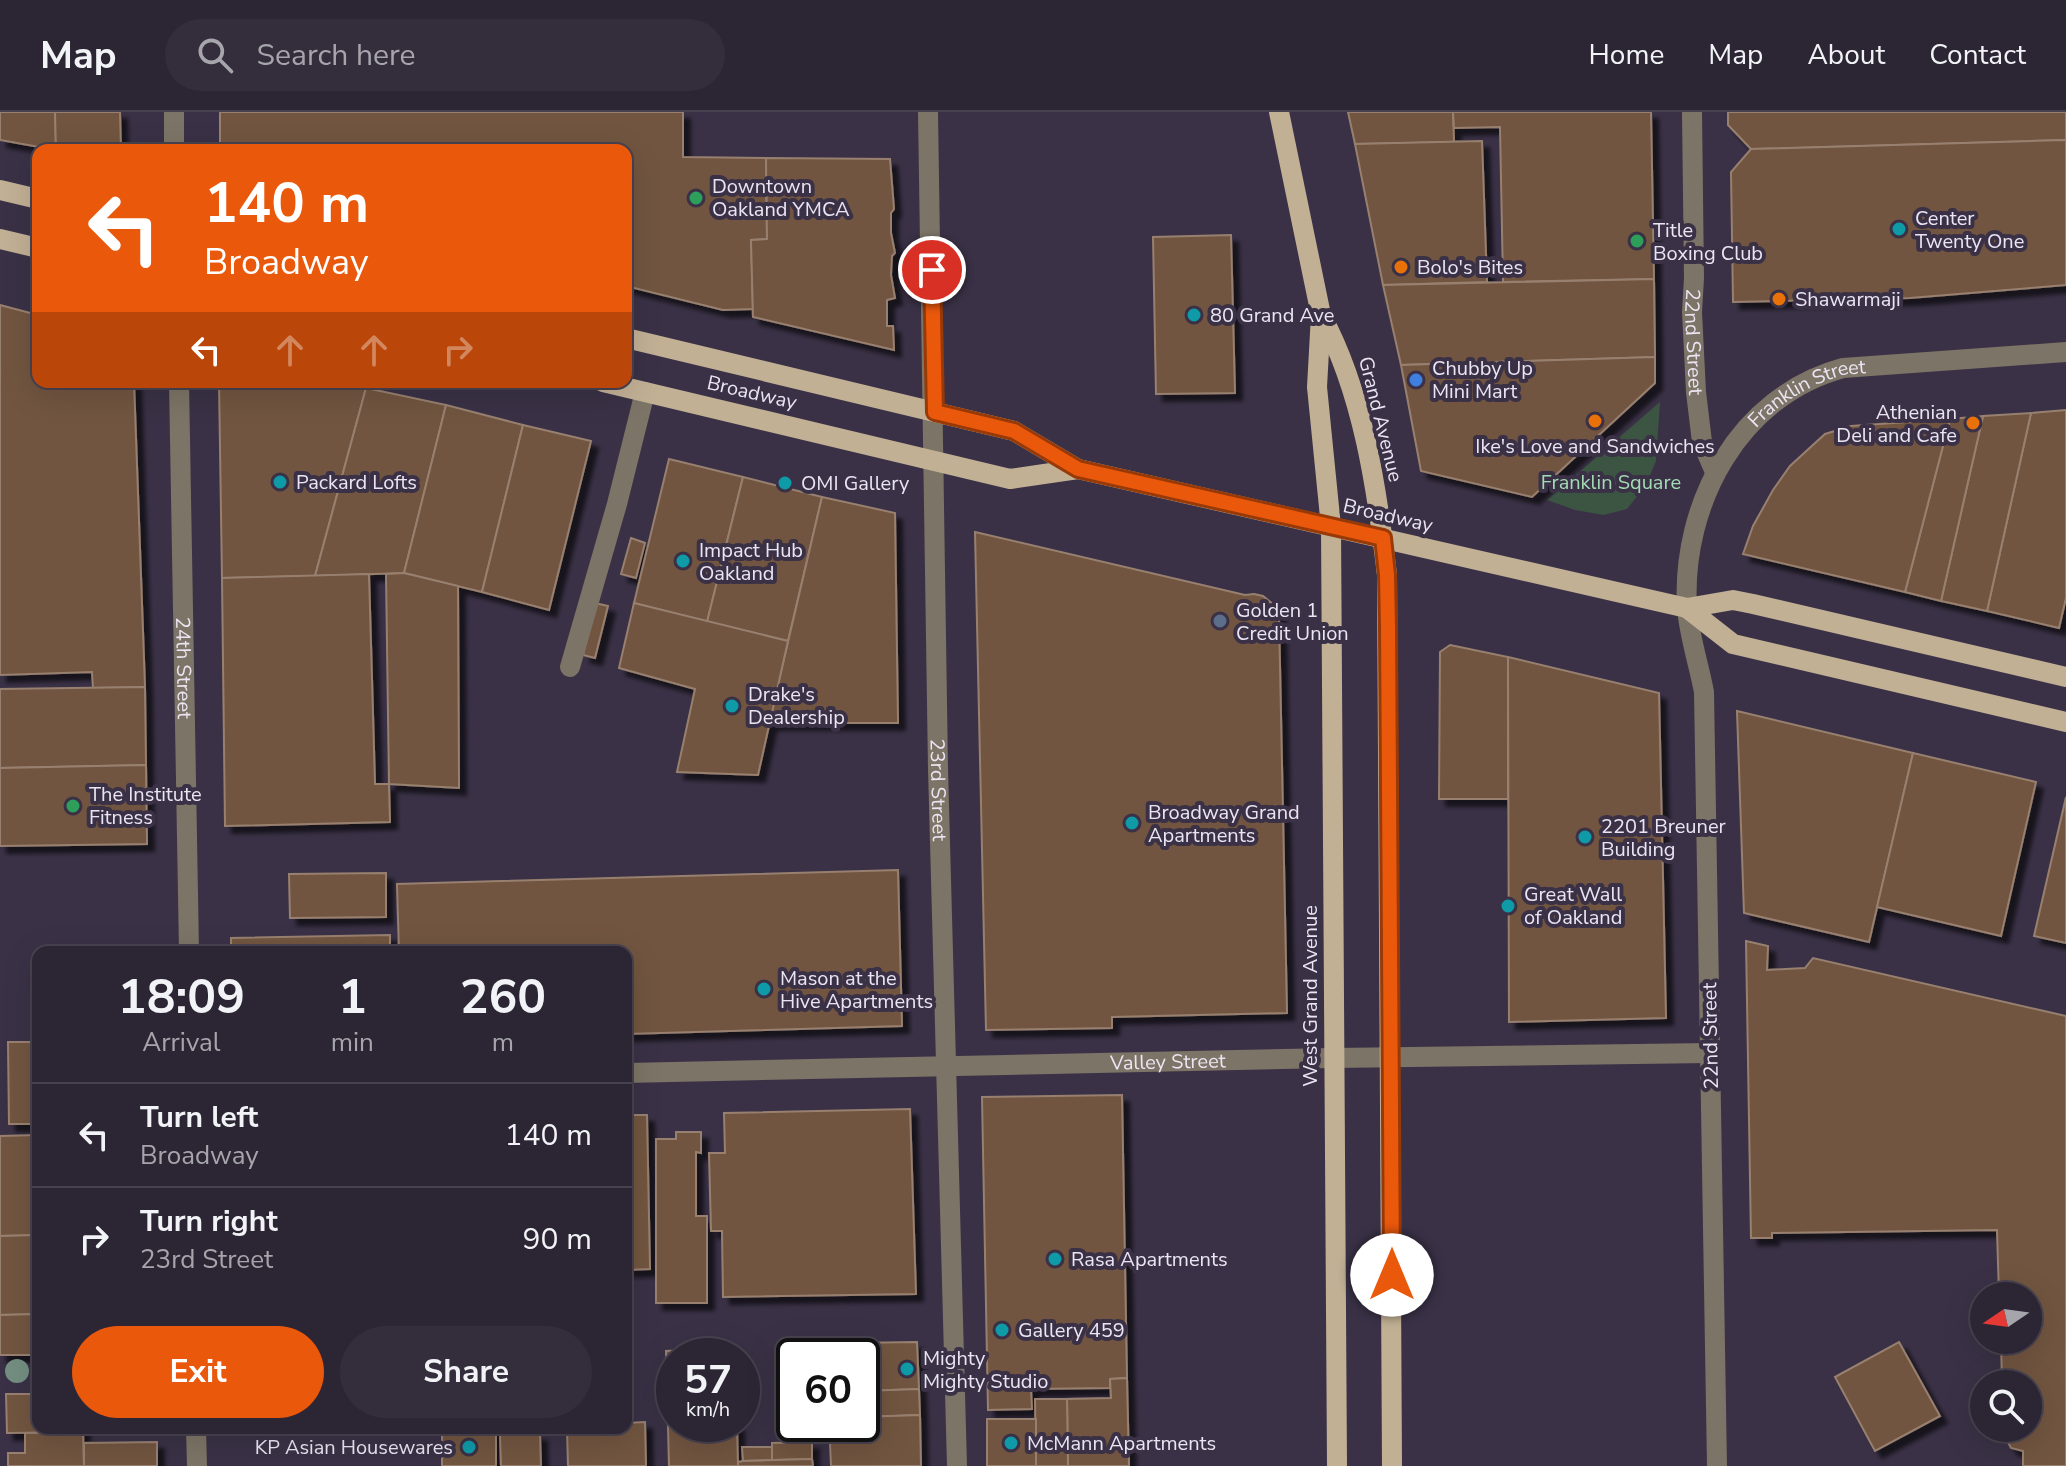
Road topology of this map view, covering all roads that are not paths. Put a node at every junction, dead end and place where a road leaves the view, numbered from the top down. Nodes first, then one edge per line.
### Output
1 (174, 112) edge
2 (928, 112) edge
3 (1279, 112) edge
4 (1692, 112) edge
5 (174, 144) edge
6 (0, 190) edge
7 (32, 198) edge
8 (0, 239) edge
9 (32, 247) edge
10 (1321, 315) junction
11 (632, 339) edge
12 (2066, 352) edge
13 (179, 388) edge
14 (628, 388) edge
15 (645, 392) junction
16 (935, 412) junction
17 (935, 461) junction
18 (1078, 469) junction
19 (1715, 472) junction
20 (1331, 527) junction
21 (1383, 538) junction
22 (1687, 608) junction
23 (570, 667) dead end
24 (2066, 677) edge
25 (2066, 722) edge
26 (189, 946) edge
27 (1710, 1053) junction
28 (1334, 1058) junction
29 (1392, 1058) junction
30 (947, 1067) junction
31 (632, 1073) edge
32 (196, 1434) edge
33 (197, 1466) edge
34 (957, 1466) edge
35 (1337, 1466) edge
36 (1392, 1466) edge
37 (1717, 1466) edge

1 - 5 street
2 - 16 street, 23rd Street
3 - 10 main road, Grand Avenue
4 - 19 street, 22nd Street
6 - 7 main road
8 - 9 main road
10 - 20 main road, Grand Avenue
10 - 21 main road, Grand Avenue
11 - 16 main road, Broadway
12 - 19 street, Franklin Street
13 - 26 street, 24th Street
14 - 15 main road, Broadway
15 - 17 main road, Broadway
15 - 23 street
16 - 17 street, 23rd Street
16 - 18 main road, Broadway
17 - 18 main road, Broadway
17 - 30 street, 23rd Street
18 - 20 main road, Broadway
19 - 22 street, Franklin Street
20 - 21 main road, Broadway
20 - 28 main road, West Grand Avenue
21 - 22 main road, Broadway
21 - 29 main road
22 - 24 main road, Broadway
22 - 25 main road, Broadway
22 - 27 street, 22nd Street
27 - 29 street, Valley Street
27 - 37 street, 22nd Street
28 - 29 street, Valley Street
28 - 30 street, Valley Street
28 - 35 main road, West Grand Avenue
29 - 36 main road
30 - 31 street, Valley Street
30 - 34 street, 23rd Street
32 - 33 street

